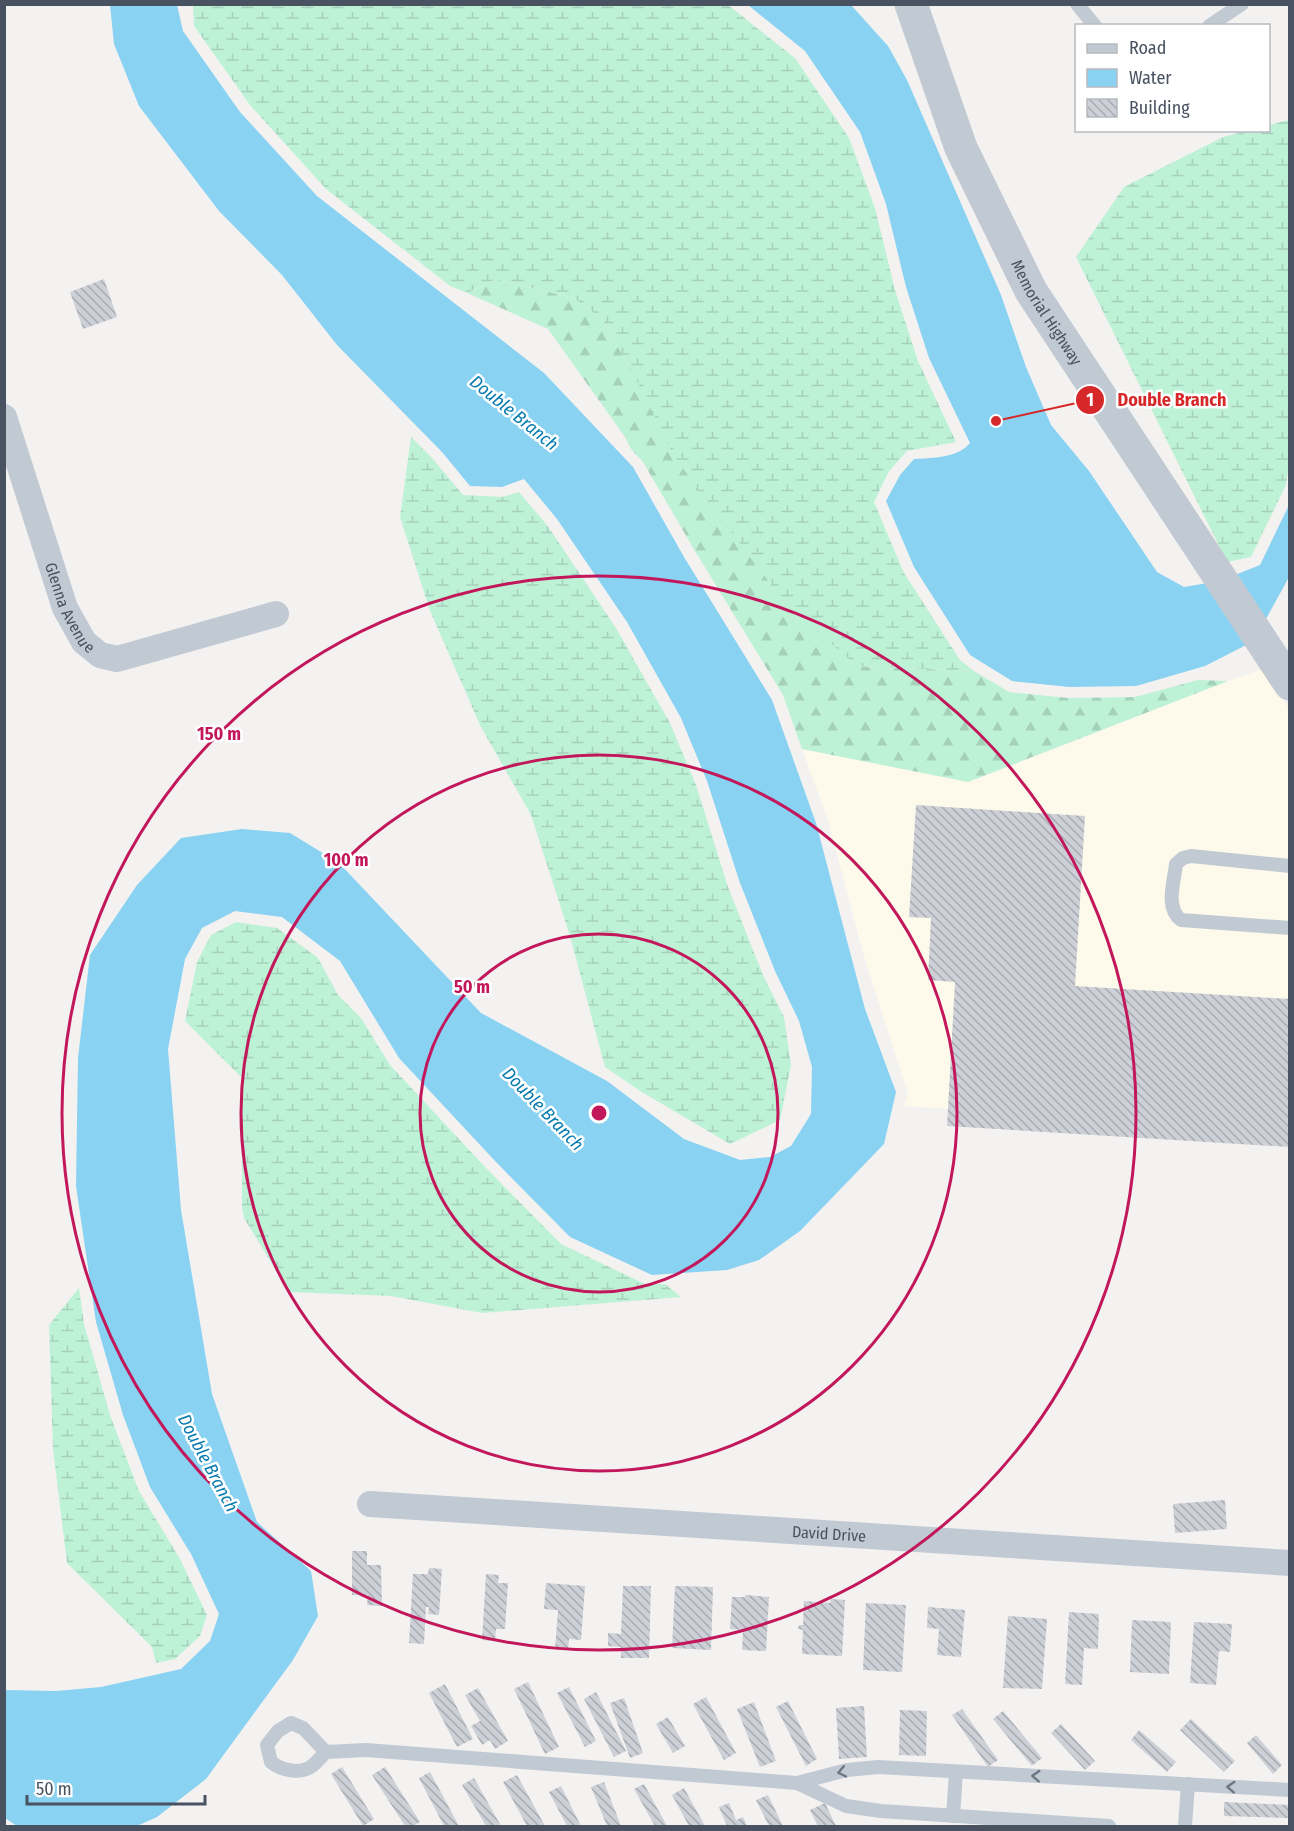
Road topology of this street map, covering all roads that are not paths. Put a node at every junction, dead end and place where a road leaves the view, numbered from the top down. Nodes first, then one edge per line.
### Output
1 (910, 4) edge
2 (1077, 4) edge
3 (1242, 4) edge
4 (1093, 24) edge
5 (1212, 24) edge
6 (4, 417) edge
7 (276, 614) dead end
8 (1290, 684) edge
9 (1290, 866) edge
10 (1290, 928) edge
11 (370, 1504) dead end
12 (1290, 1563) edge
13 (326, 1752) dead end
14 (956, 1772) junction
15 (797, 1783) junction
16 (1188, 1784) junction
17 (1290, 1790) edge
18 (953, 1816) junction
19 (1109, 1827) edge
20 (1185, 1827) edge

1 - 8 street, Memorial Highway
2 - 4 lane
3 - 5 lane
6 - 7 street, Glenna Avenue
9 - 10 lane
11 - 12 street, David Drive
13 - 15 lane
14 -> 15 lane
16 -> 14 lane
14 - 18 lane
15 - 18 lane
17 -> 16 lane
16 - 20 lane
18 - 19 lane

